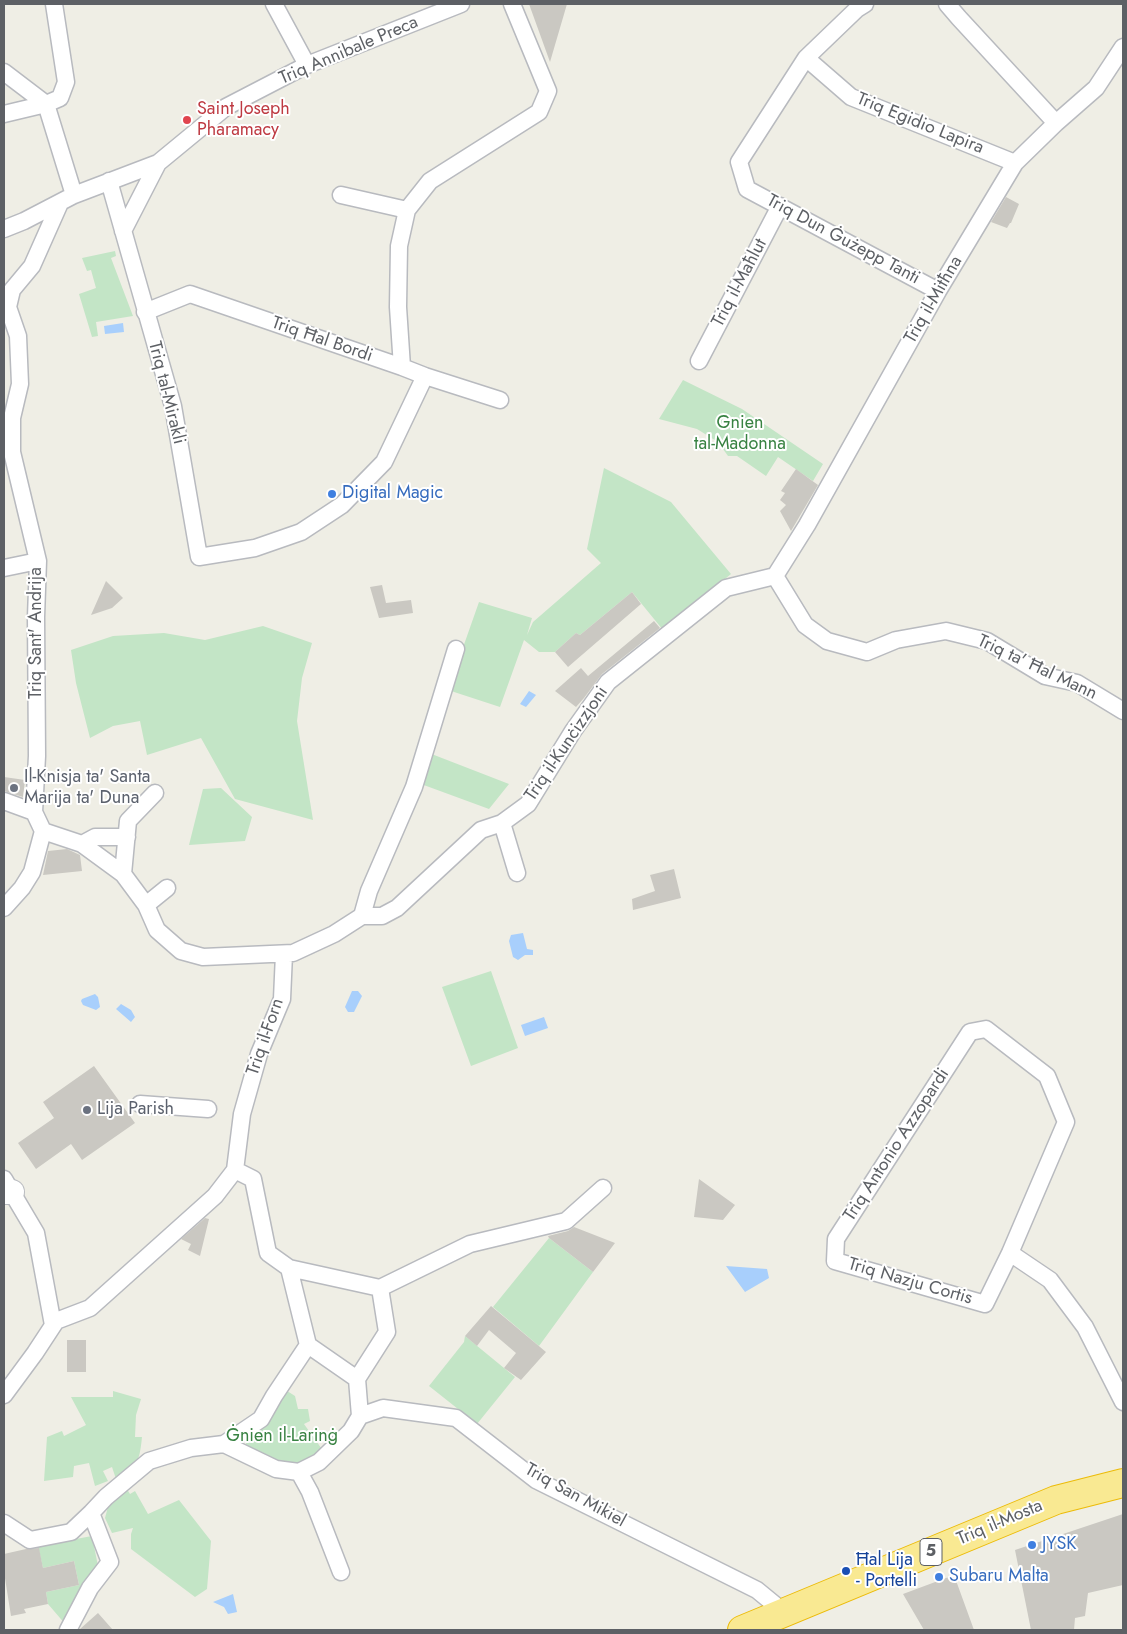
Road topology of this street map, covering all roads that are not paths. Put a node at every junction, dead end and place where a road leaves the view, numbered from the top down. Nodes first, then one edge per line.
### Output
1 (54, 4) edge
2 (274, 4) edge
3 (461, 4) edge
4 (512, 4) edge
5 (866, 4) edge
6 (947, 4) edge
7 (1123, 47) edge
8 (806, 58) junction
9 (307, 65) junction
10 (4, 72) edge
11 (46, 104) junction
12 (4, 114) edge
13 (1056, 122) junction
14 (158, 163) junction
15 (1015, 163) junction
16 (109, 181) junction
17 (341, 195) dead end
18 (67, 199) junction
19 (780, 206) junction
20 (407, 210) junction
21 (4, 229) edge
22 (123, 231) junction
23 (938, 291) junction
24 (145, 312) junction
25 (699, 361) dead end
26 (402, 367) junction
27 (425, 376) junction
28 (500, 400) dead end
29 (38, 561) junction
30 (4, 568) edge
31 (775, 576) junction
32 (456, 649) dead end
33 (1123, 711) edge
34 (155, 794) dead end
35 (4, 801) edge
36 (34, 812) junction
37 (502, 823) junction
38 (43, 831) junction
39 (127, 837) junction
40 (82, 844) junction
41 (517, 873) dead end
42 (123, 874) junction
43 (166, 888) dead end
44 (146, 905) junction
45 (4, 908) edge
46 (362, 916) junction
47 (284, 954) junction
48 (140, 1104) dead end
49 (208, 1109) dead end
50 (235, 1170) junction
51 (6, 1188) edge
52 (602, 1188) dead end
53 (1010, 1253) junction
54 (835, 1261) joint
55 (289, 1268) junction
56 (380, 1288) junction
57 (53, 1325) junction
58 (308, 1345) junction
59 (357, 1379) junction
60 (4, 1395) edge
61 (1123, 1402) edge
62 (360, 1416) junction
63 (224, 1444) junction
64 (299, 1472) junction
65 (1123, 1483) edge
66 (1123, 1496) edge
67 (91, 1513) junction
68 (4, 1523) edge
69 (342, 1572) dead end
70 (782, 1622) edge
71 (68, 1630) edge
72 (742, 1630) edge

1 - 11 street
2 - 9 street
3 - 9 street, Triq Annibale Preca
4 - 20 street
5 - 8 street
6 - 13 street
7 - 13 street, Triq il-Mitħna
8 - 15 street, Triq Egidio Lapira
8 - 19 street, Triq Dun Ġużepp Tanti
9 - 14 street, Triq Annibale Preca
10 - 11 street
11 - 12 street
11 - 18 street
13 - 15 street, Triq il-Mitħna
14 - 16 street, Triq Annibale Preca
14 - 22 street
15 - 23 street, Triq il-Mitħna
16 - 18 street, Triq Annibale Preca
16 - 22 street, Triq tal-Mirakli
17 - 20 street
18 - 21 street, Triq Annibale Preca
18 - 29 street, Triq Sant' Andrija
19 - 23 street, Triq Dun Ġużepp Tanti
19 - 25 street, Triq il-Maħlut
20 - 26 street
22 - 24 street, Triq tal-Mirakli
23 - 31 street, Triq il-Mitħna
24 - 26 street, Triq Ħal Bordi
24 - 27 street, Triq tal-Mirakli
26 - 27 street, Triq Ħal Bordi
27 - 28 street, Triq Ħal Bordi
29 - 30 street
29 - 36 street, Triq Sant' Andrija
31 - 33 street, Triq ta' Ħal Mann
31 - 37 street, Triq il-Kunċizzjoni
32 - 46 street
34 - 39 street
35 - 36 street
36 - 38 street
37 - 41 street
37 - 46 street, Triq il-Kunċizzjoni
38 - 40 street
38 - 45 street
39 - 40 street
39 - 42 street
40 - 42 street
42 - 44 street
43 - 44 street
44 - 47 street
46 - 47 street, Triq il-Kunċizzjoni
47 - 50 street, Triq il-Forn
48 - 49 street
50 - 55 street
50 - 57 street
51 - 57 street
52 - 56 street
53 - 54 street, Triq Nazju Cortis
53 - 54 street, Triq Antonio Azzopardi
53 - 61 street
55 - 56 street
55 - 58 street
56 - 59 street
57 - 60 street
58 - 59 street
58 - 63 street
59 - 62 street
62 - 64 street
62 - 70 street, Triq San Mikiel
63 - 64 street
63 - 67 street
64 - 69 street
65 - 70 highway, Triq il-Mosta / 5
66 - 70 highway, Triq il-Mosta / 5
67 - 68 street
67 - 71 street
70 - 72 highway, Triq il-Mosta / 5

